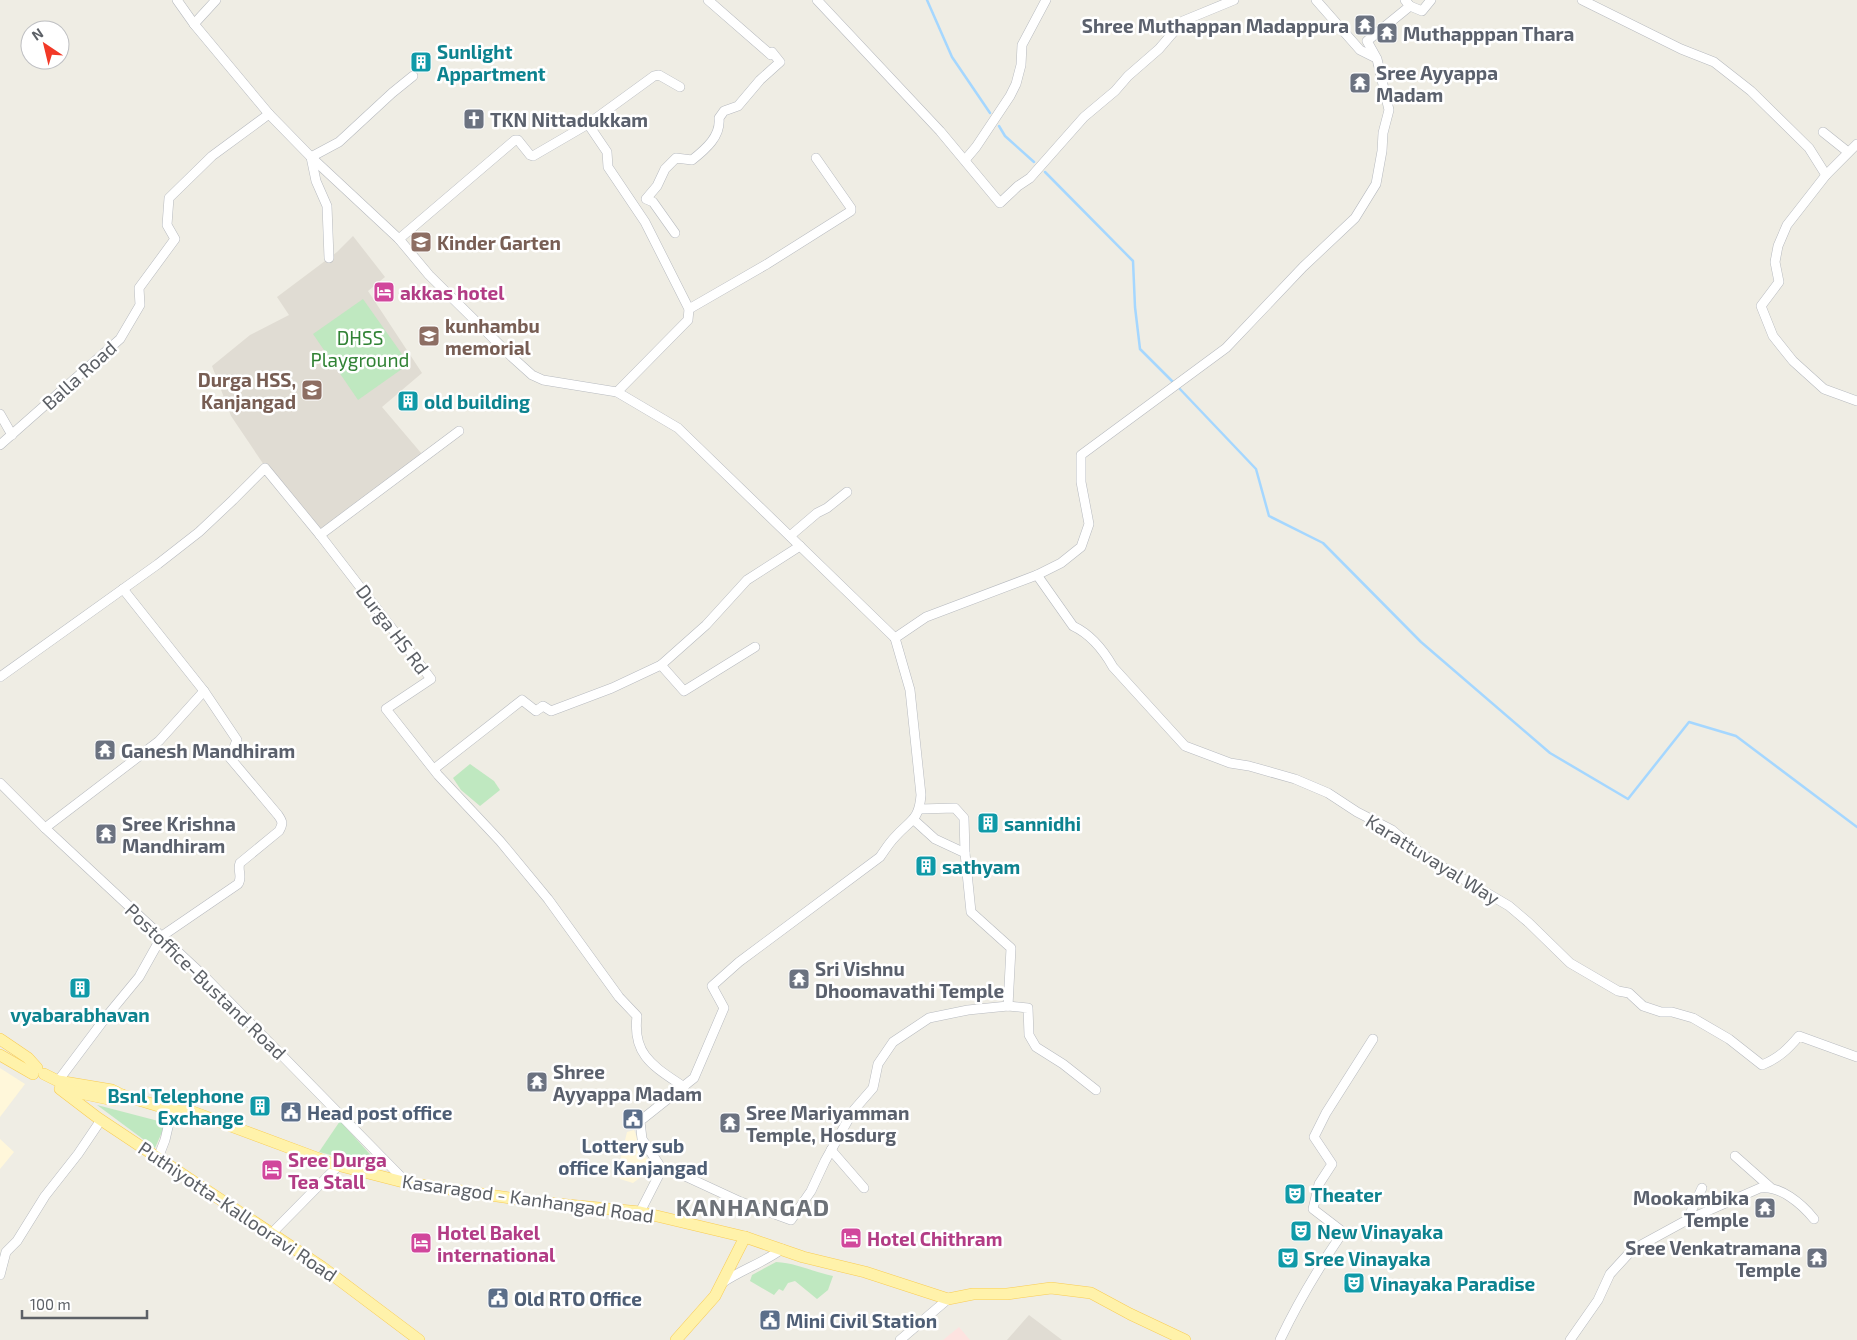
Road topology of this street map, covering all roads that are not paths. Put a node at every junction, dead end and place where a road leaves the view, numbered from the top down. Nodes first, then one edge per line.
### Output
1 (178, 0) edge
2 (216, 0) edge
3 (708, 0) edge
4 (817, 0) edge
5 (1046, 0) edge
6 (1234, 0) edge
7 (1316, 0) edge
8 (1431, 0) edge
9 (1582, 0) edge
10 (1407, 3) edge
11 (194, 24) junction
12 (1376, 59) junction
13 (413, 76) dead end
14 (680, 87) dead end
15 (269, 114) junction
16 (588, 124) junction
17 (1823, 132) dead end
18 (1857, 144) edge
19 (1848, 152) junction
20 (311, 157) junction
21 (816, 158) dead end
22 (964, 160) junction
23 (1826, 175) junction
24 (675, 232) dead end
25 (399, 239) junction
26 (329, 258) dead end
27 (689, 309) junction
28 (617, 392) junction
29 (1857, 401) edge
30 (0, 414) edge
31 (459, 431) dead end
32 (12, 435) junction
33 (0, 445) edge
34 (847, 492) dead end
35 (320, 535) junction
36 (790, 536) junction
37 (800, 546) junction
38 (1037, 575) junction
39 (123, 589) junction
40 (895, 638) junction
41 (755, 647) dead end
42 (661, 665) junction
43 (0, 677) edge
44 (204, 691) junction
45 (434, 769) junction
46 (0, 783) edge
47 (920, 809) junction
48 (914, 820) junction
49 (45, 828) junction
50 (965, 853) junction
51 (162, 936) junction
52 (1008, 1006) junction
53 (0, 1039) edge
54 (1373, 1039) dead end
55 (0, 1055) edge
56 (1857, 1057) edge
57 (39, 1073) junction
58 (60, 1084) junction
59 (684, 1087) junction
60 (1096, 1090) dead end
61 (172, 1110) junction
62 (101, 1120) junction
63 (831, 1150) junction
64 (1735, 1156) dead end
65 (158, 1158) junction
66 (339, 1165) junction
67 (662, 1169) junction
68 (407, 1183) junction
69 (1770, 1186) junction
70 (864, 1188) dead end
71 (1702, 1188) dead end
72 (640, 1212) junction
73 (1814, 1219) dead end
74 (1687, 1220) junction
75 (272, 1233) junction
76 (745, 1236) junction
77 (782, 1249) junction
78 (0, 1275) edge
79 (721, 1284) junction
80 (948, 1299) junction
81 (419, 1340) edge
82 (676, 1340) edge
83 (900, 1340) edge
84 (1185, 1340) edge
85 (1280, 1340) edge
86 (1570, 1340) edge

1 - 11 street
2 - 11 street
3 - 24 street
4 - 22 street
5 - 22 street
6 - 22 street
7 - 12 street
8 - 10 street
9 - 23 street
10 - 12 street
11 - 15 street
12 - 38 street
13 - 20 street
14 - 16 street
15 - 20 street
15 - 32 street, Balla Road
16 - 25 street
16 - 27 street
17 - 19 street
18 - 19 street
19 - 23 street
20 - 25 street
20 - 26 street
21 - 27 street
23 - 29 street
25 - 28 street
27 - 28 street
28 - 36 street
30 - 32 street
31 - 35 street
32 - 33 street, Balla Road
34 - 36 street
35 - 39 street, Durga HS Rd
35 - 45 street, Durga HS Rd
36 - 37 street
37 - 40 street
37 - 42 street
38 - 40 street
38 - 56 street, Karattuvayal Way
39 - 43 street, Durga HS Rd
39 - 44 street
40 - 47 street
41 - 42 street
42 - 45 street
44 - 49 street
44 - 51 street
45 - 59 street, Durga HS Rd
46 - 49 street, Postoffice-Bustand Road
47 - 48 street
47 - 50 street
48 - 50 street
48 - 59 street
49 - 51 street, Postoffice-Bustand Road
50 - 52 street
51 - 58 street
51 - 68 street, Postoffice-Bustand Road
52 - 60 street
52 - 63 street
53 - 57 main road
54 - 85 street
55 - 57 main road
57 - 58 main road
58 - 61 main road, Kasaragod - Kanhangad Road
58 - 62 main road, Puthiyotta-Kallooravi Road
59 - 67 street
61 - 65 street
61 - 66 main road, Kasaragod - Kanhangad Road
62 - 65 main road, Puthiyotta-Kallooravi Road
62 - 78 street
63 - 67 street
63 - 70 street
64 - 69 street
65 - 75 main road, Puthiyotta-Kallooravi Road
66 - 68 main road, Kasaragod - Kanhangad Road
66 - 75 street
67 - 72 street
68 - 72 main road, Kasaragod - Kanhangad Road
69 - 73 street
69 - 74 street
71 - 74 street
72 - 76 main road, Kasaragod - Kanhangad Road
74 - 86 street
75 - 81 main road, Puthiyotta-Kallooravi Road
76 - 77 main road, Kasaragod - Kanhangad Road
76 - 79 main road
77 - 79 street
77 - 80 main road, Kasaragod - Kanhangad Road
79 - 82 main road
80 - 83 street
80 - 84 main road, Kasaragod - Kanhangad Road

